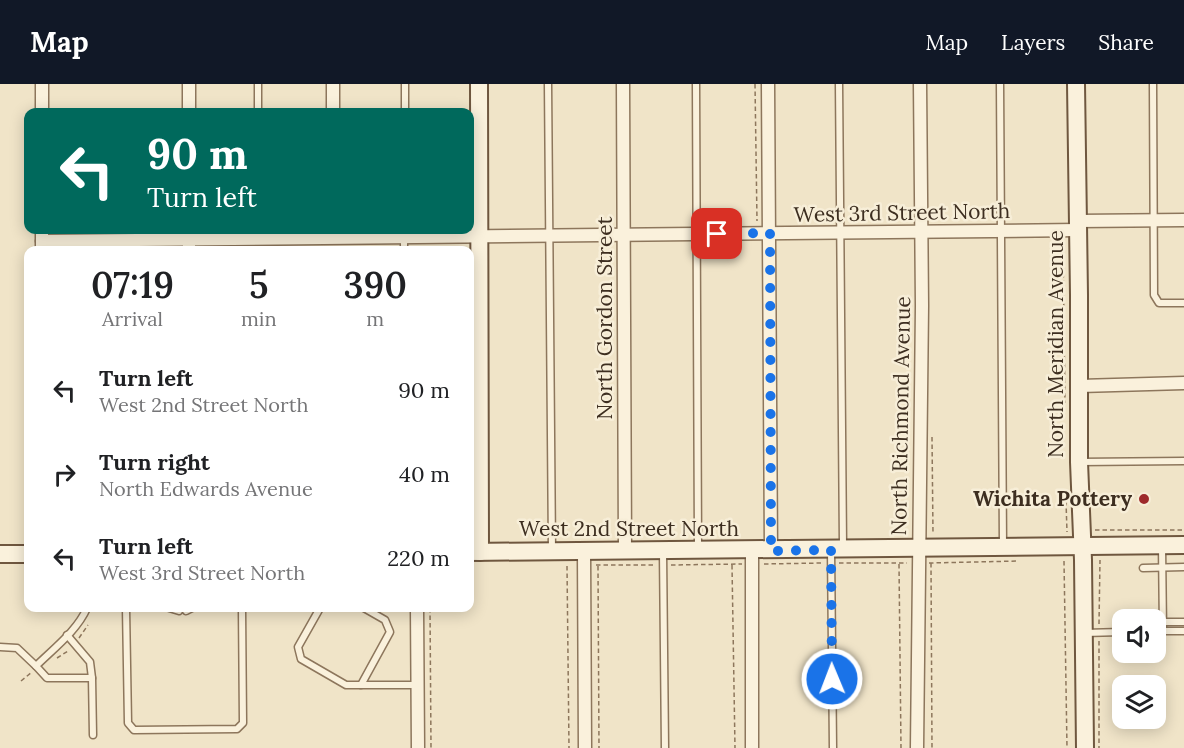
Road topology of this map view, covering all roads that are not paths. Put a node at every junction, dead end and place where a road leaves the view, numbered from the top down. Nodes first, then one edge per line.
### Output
1 (42, 84) edge
2 (189, 84) edge
3 (258, 84) edge
4 (333, 84) edge
5 (405, 84) edge
6 (479, 84) edge
7 (548, 84) edge
8 (623, 84) edge
9 (696, 84) edge
10 (768, 84) edge
11 (839, 84) edge
12 (920, 84) edge
13 (1000, 84) edge
14 (1076, 84) edge
15 (1153, 84) edge
16 (42, 108) edge
17 (189, 108) edge
18 (258, 108) edge
19 (333, 108) edge
20 (405, 108) edge
21 (1154, 220) junction
22 (1184, 220) edge
23 (1078, 226) junction
24 (1001, 231) junction
25 (770, 233) junction
26 (840, 233) junction
27 (922, 233) junction
28 (259, 234) edge
29 (429, 234) edge
30 (697, 234) junction
31 (548, 235) junction
32 (624, 235) junction
33 (480, 236) junction
34 (189, 239) edge
35 (42, 240) edge
36 (1184, 303) edge
37 (1184, 383) edge
38 (1080, 386) junction
39 (1184, 461) edge
40 (1079, 462) junction
41 (1162, 545) junction
42 (1184, 545) edge
43 (1082, 546) junction
44 (1003, 547) junction
45 (625, 551) junction
46 (698, 551) junction
47 (771, 551) junction
48 (475, 552) edge
49 (552, 552) junction
50 (0, 554) edge
51 (24, 554) edge
52 (835, 554) junction
53 (752, 557) junction
54 (584, 558) junction
55 (664, 558) junction
56 (923, 558) junction
57 (1162, 567) junction
58 (1184, 567) edge
59 (1143, 568) dead end
60 (1163, 609) edge
61 (85, 612) edge
62 (126, 612) edge
63 (242, 612) edge
64 (318, 612) edge
65 (371, 612) edge
66 (417, 612) edge
67 (1166, 622) edge
68 (1184, 622) edge
69 (1184, 630) edge
70 (1166, 631) edge
71 (1112, 632) edge
72 (1083, 633) junction
73 (67, 635) junction
74 (0, 647) edge
75 (36, 666) junction
76 (92, 678) junction
77 (418, 685) junction
78 (361, 686) junction
79 (93, 735) dead end
80 (418, 748) edge
81 (585, 748) edge
82 (665, 748) edge
83 (752, 748) edge
84 (833, 748) edge
85 (917, 748) edge
86 (1085, 748) edge

1 - 16 street
2 - 17 street
3 - 18 lane
4 - 19 street
5 - 20 lane
6 - 33 street
7 - 31 lane
8 - 32 street, North Gordon Street
9 - 30 lane
10 - 25 street
11 - 26 lane
12 - 27 street, North Richmond Avenue
13 - 24 lane
14 - 23 street, North Meridian Avenue
15 - 21 lane
21 - 22 street, West 3rd Street North
21 - 23 street, West 3rd Street North
21 - 36 lane
23 - 24 street, West 3rd Street North
23 - 38 street, North Meridian Avenue
24 - 27 street, West 3rd Street North
24 - 44 lane
25 - 26 street, West 3rd Street North
25 - 30 street, West 3rd Street North
25 - 47 street
26 - 27 street, West 3rd Street North
26 - 52 lane
27 - 56 street, North Richmond Avenue
28 - 34 street, West 3rd Street North
29 - 33 street, West 3rd Street North
30 - 32 street, West 3rd Street North
30 - 46 lane
31 - 32 street, West 3rd Street North
31 - 33 street, West 3rd Street North
31 - 49 lane
32 - 45 street, North Gordon Street
33 - 48 street
34 - 35 street, West 3rd Street North
37 - 38 street
38 - 40 street, North Meridian Avenue
39 - 40 lane
40 - 43 street, North Meridian Avenue
41 - 42 street, West 2nd Street North
41 - 43 street, West 2nd Street North
41 - 57 lane
43 - 44 street, West 2nd Street North
43 - 72 street, North Meridian Avenue
44 - 56 street, West 2nd Street North
45 - 54 street, West 2nd Street North
45 - 55 street, West 2nd Street North
46 - 53 street, West 2nd Street North
46 - 55 street, West 2nd Street North
47 - 52 street, West 2nd Street North
47 - 53 street, West 2nd Street North
48 - 49 street, West 2nd Street North
49 - 54 street, West 2nd Street North
50 - 51 street
52 - 56 street, West 2nd Street North
52 - 84 lane
53 - 83 street
54 - 81 street
55 - 82 lane
56 - 85 street, North Richmond Avenue
57 - 58 lane
57 - 59 lane
57 - 60 lane
61 - 73 lane
62 - 63 lane
64 - 78 lane
65 - 78 lane
66 - 77 street
67 - 68 lane
69 - 70 lane
71 - 72 lane
72 - 86 street, North Meridian Avenue
73 - 75 lane
73 - 76 lane
74 - 75 lane
75 - 76 lane
76 - 79 lane
77 - 78 lane
77 - 80 street

